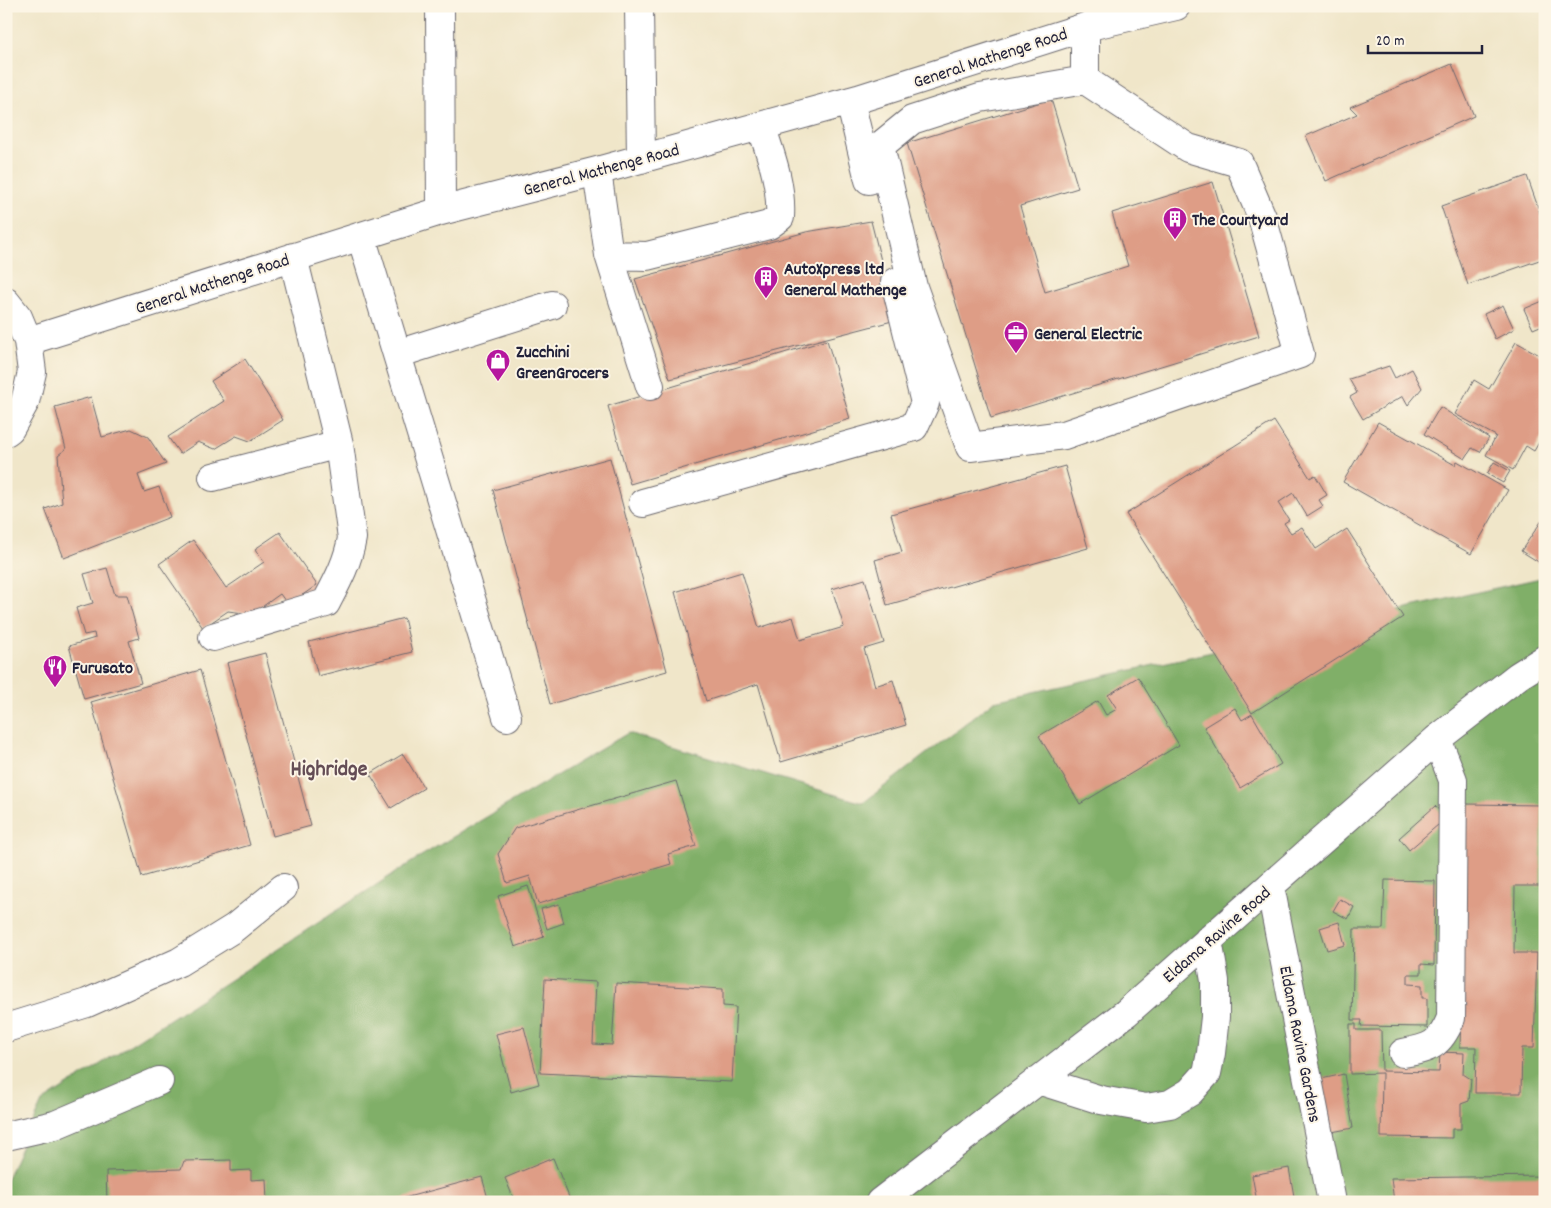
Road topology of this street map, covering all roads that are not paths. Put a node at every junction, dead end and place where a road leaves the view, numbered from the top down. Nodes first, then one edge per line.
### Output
1 (440, 6) edge
2 (640, 6) edge
3 (1176, 6) edge
4 (1084, 27) junction
5 (1086, 80) junction
6 (850, 101) junction
7 (761, 126) junction
8 (641, 159) junction
9 (597, 171) junction
10 (441, 211) junction
11 (361, 236) junction
12 (609, 255) junction
13 (293, 257) junction
14 (6, 302) edge
15 (552, 305) dead end
16 (28, 341) junction
17 (397, 354) junction
18 (650, 386) dead end
19 (6, 432) edge
20 (339, 444) junction
21 (213, 477) dead end
22 (643, 503) dead end
23 (213, 637) dead end
24 (1545, 659) edge
25 (507, 717) dead end
26 (1437, 739) junction
27 (1270, 886) junction
28 (283, 888) dead end
29 (1208, 940) junction
30 (6, 1028) edge
31 (1403, 1053) dead end
32 (1038, 1080) junction
33 (159, 1081) dead end
34 (6, 1136) edge
35 (880, 1202) edge
36 (1332, 1202) edge

1 - 10 street
2 - 8 street
3 - 4 street, General Mathenge Road
4 - 5 street
4 - 6 street, General Mathenge Road
5 - 5 street
6 - 7 street, General Mathenge Road
6 - 22 street
7 - 8 street, General Mathenge Road
7 - 12 street
8 - 9 street, General Mathenge Road
9 - 10 street, General Mathenge Road
9 - 12 street
10 - 11 street, General Mathenge Road
11 - 13 street, General Mathenge Road
11 - 17 street
12 - 18 street
13 - 16 street, General Mathenge Road
13 - 20 street
14 - 16 street
15 - 17 street
16 - 19 street
17 - 25 street
20 - 21 street
20 - 23 street
24 - 26 street, Eldama Ravine Road
26 - 27 street, Eldama Ravine Road
26 - 31 street
27 - 29 street, Eldama Ravine Road
27 - 36 street, Eldama Ravine Gardens
28 - 30 street
29 - 32 street, Eldama Ravine Road
29 - 32 street
32 - 35 street, Eldama Ravine Road
33 - 34 street

